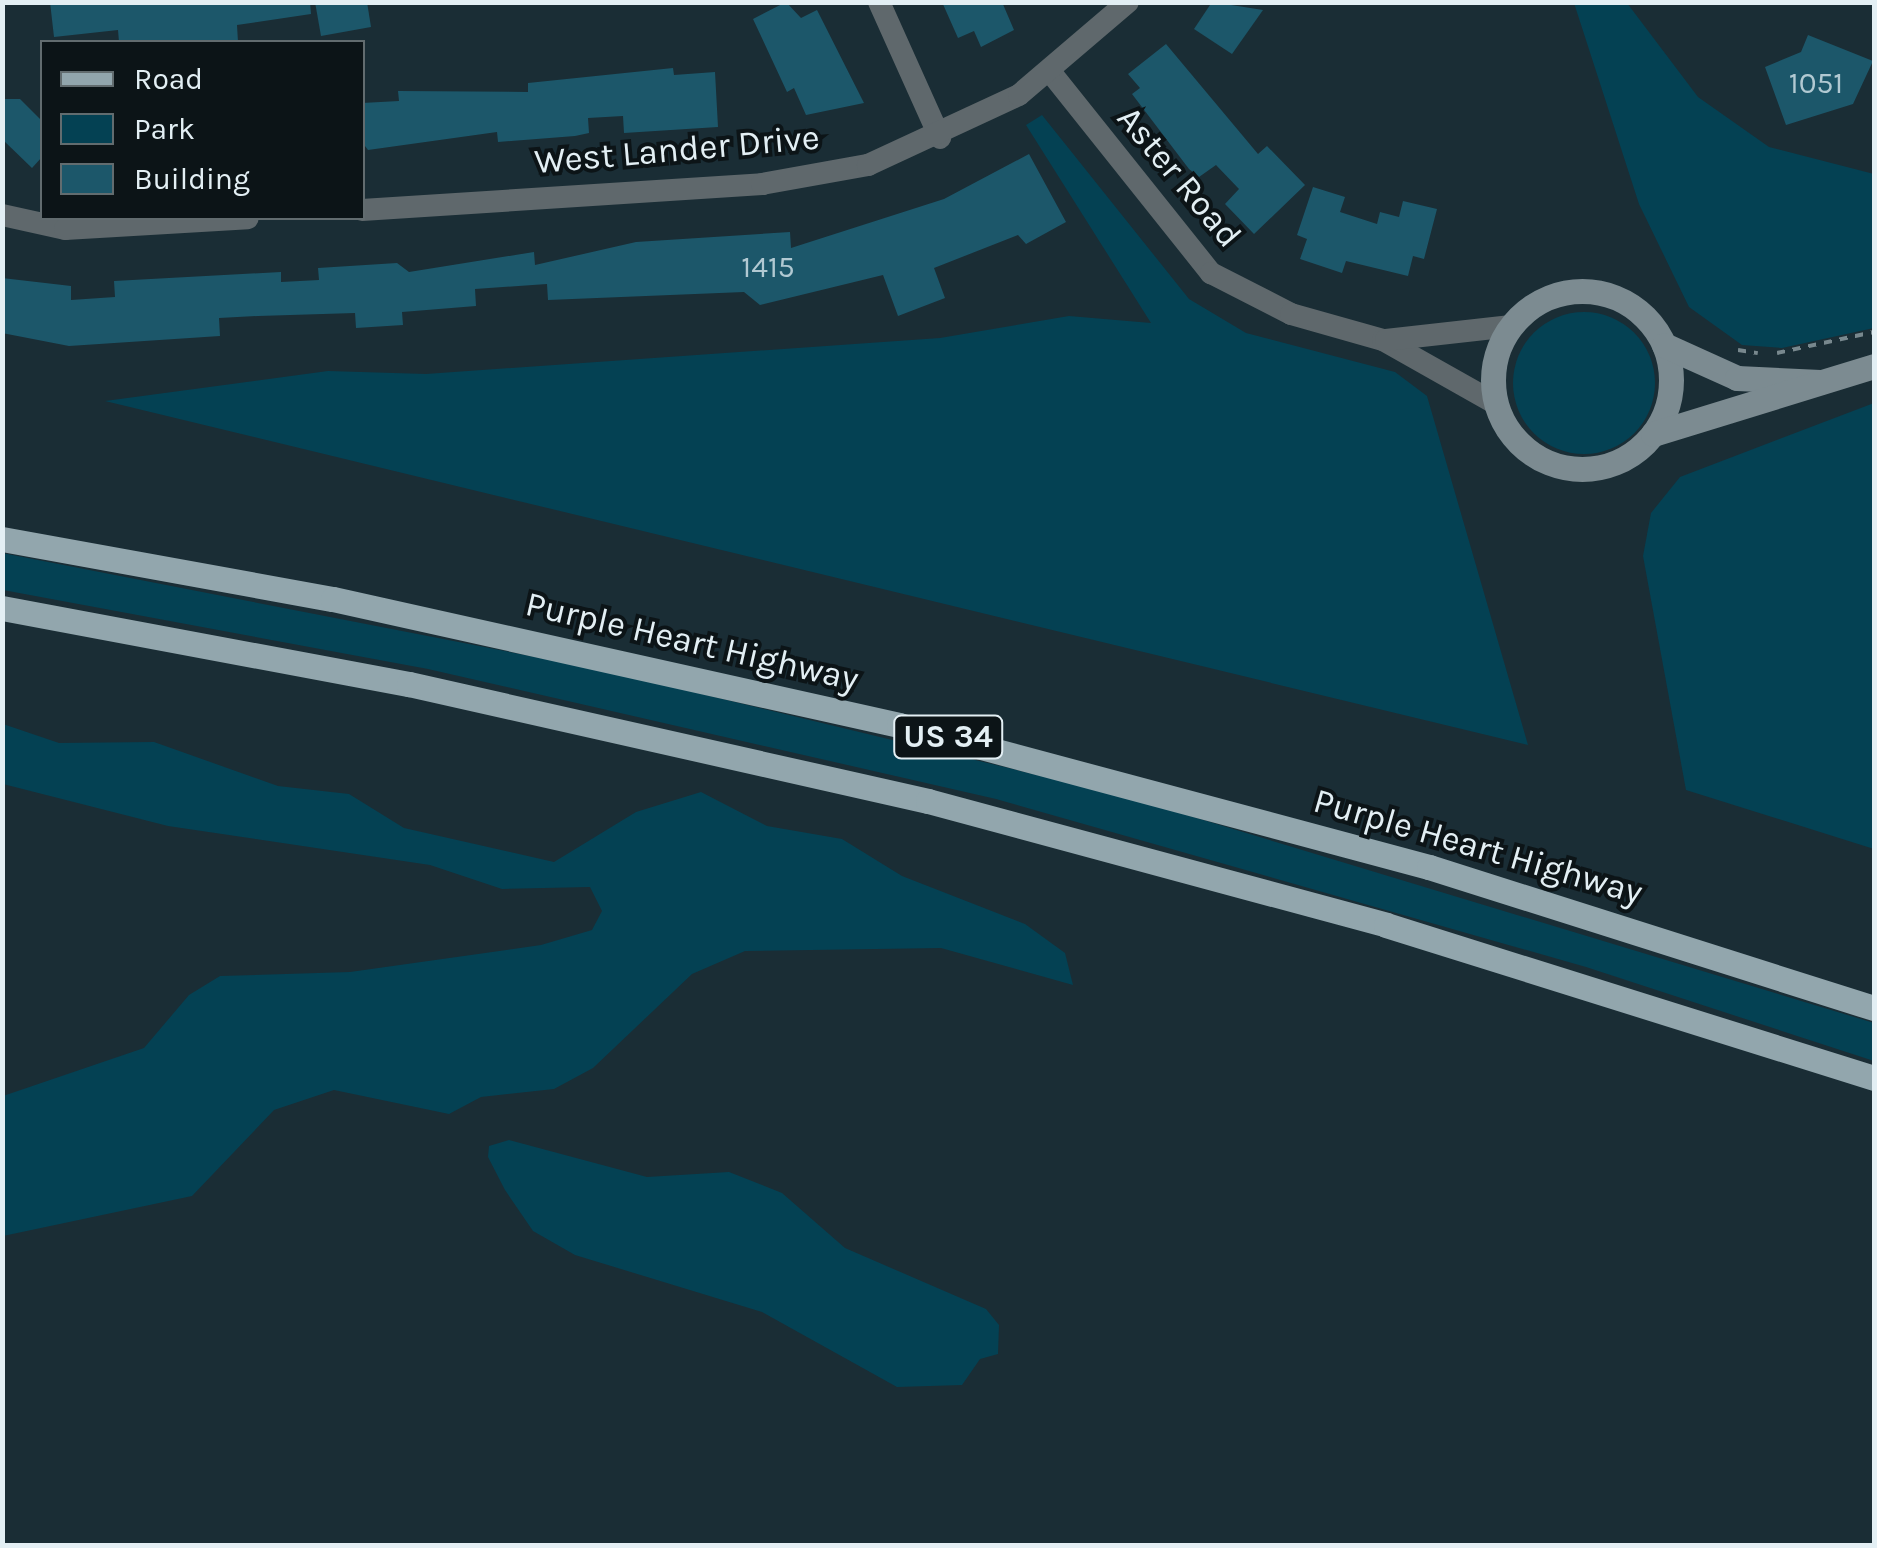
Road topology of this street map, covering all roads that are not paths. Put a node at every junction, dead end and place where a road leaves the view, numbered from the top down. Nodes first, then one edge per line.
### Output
1 (879, 2) edge
2 (1128, 2) edge
3 (1052, 74) junction
4 (940, 138) junction
5 (365, 210) edge
6 (2, 215) edge
7 (212, 220) edge
8 (1511, 326) junction
9 (1383, 340) junction
10 (1664, 345) junction
11 (1874, 366) edge
12 (1825, 382) junction
13 (1495, 403) junction
14 (1653, 434) junction
15 (2, 539) edge
16 (2, 608) edge
17 (1874, 1008) edge
18 (1874, 1078) edge

1 - 4 street
2 - 3 street, West Lander Drive
3 - 4 street, West Lander Drive
3 - 9 street, Aster Road
4 - 5 street, West Lander Drive
6 - 7 street
8 - 9 street, Aster Road
8 - 10 street
8 - 13 street
9 - 13 street, Aster Road
10 - 12 street
10 - 14 street
11 - 12 street
12 - 14 street
13 - 14 street
15 - 17 main road, Purple Heart Highway / US 34
16 - 18 main road, US 34

